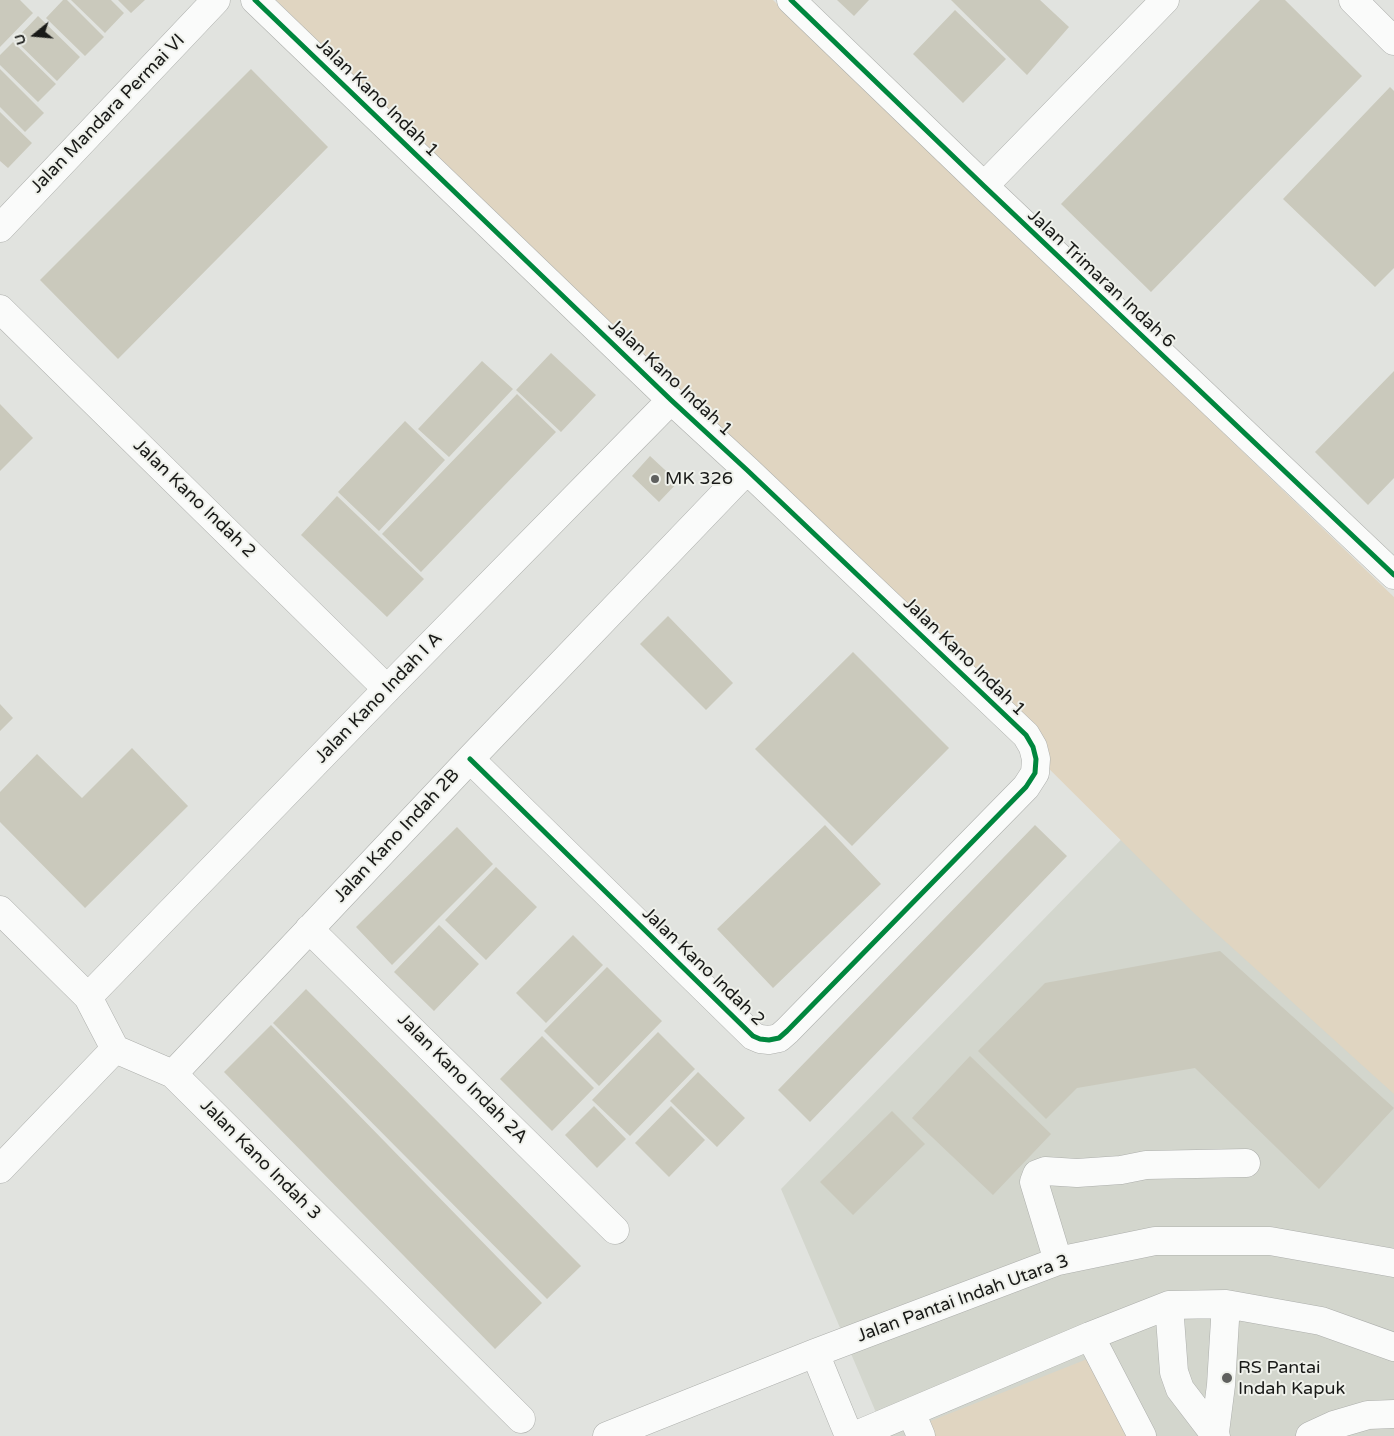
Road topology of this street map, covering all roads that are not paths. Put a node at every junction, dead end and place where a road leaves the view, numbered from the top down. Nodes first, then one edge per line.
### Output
1 (216, 0) edge
2 (255, 0) edge
3 (791, 0) edge
4 (1165, 0) edge
5 (1353, 0) edge
6 (1394, 41) edge
7 (984, 186) junction
8 (0, 228) edge
9 (0, 309) edge
10 (671, 400) junction
11 (747, 470) junction
12 (1394, 576) edge
13 (387, 689) junction
14 (470, 759) junction
15 (1026, 787) joint
16 (0, 910) edge
17 (309, 929) junction
18 (88, 997) junction
19 (115, 1049) junction
20 (173, 1074) junction
21 (1246, 1163) dead end
22 (0, 1169) edge
23 (614, 1230) dead end
24 (1058, 1261) junction
25 (1394, 1263) edge
26 (1226, 1304) junction
27 (1169, 1305) junction
28 (1090, 1336) junction
29 (1394, 1347) edge
30 (815, 1353) junction
31 (1394, 1414) edge
32 (522, 1419) dead end
33 (916, 1424) edge
34 (1215, 1434) edge
35 (606, 1436) edge
36 (848, 1436) edge
37 (854, 1436) edge
38 (1142, 1436) edge
39 (1310, 1436) edge

1 - 8 street, Jalan Mandara Permai VI
2 - 10 street, Jalan Kano Indah 1
3 - 7 street, Jalan Trimaran Indah 6
4 - 7 street
5 - 6 street
7 - 12 street, Jalan Trimaran Indah 6
9 - 13 street, Jalan Kano Indah 2
10 - 11 street, Jalan Kano Indah 1
10 - 13 street, Jalan Kano Indah I A
11 - 14 street, Jalan Kano Indah 2B
11 - 15 street, Jalan Kano Indah 1
13 - 18 street, Jalan Kano Indah I A
14 - 15 street, Jalan Kano Indah 2
14 - 17 street, Jalan Kano Indah 2B
16 - 18 street
17 - 20 street, Jalan Kano Indah 2B
17 - 23 street, Jalan Kano Indah 2A
18 - 19 street
19 - 20 street, Jalan Kano Indah 3
19 - 22 street
20 - 32 street, Jalan Kano Indah 3
21 - 24 street
24 - 25 street, Jalan Pantai Indah Utara 3
24 - 30 street, Jalan Pantai Indah Utara 3
26 - 27 street
26 - 29 street
26 - 34 street
27 - 28 street
27 - 34 street
28 - 33 street
28 - 38 street
30 - 35 street, Jalan Pantai Indah Utara 3
30 - 36 street
31 - 39 street
33 - 37 street

